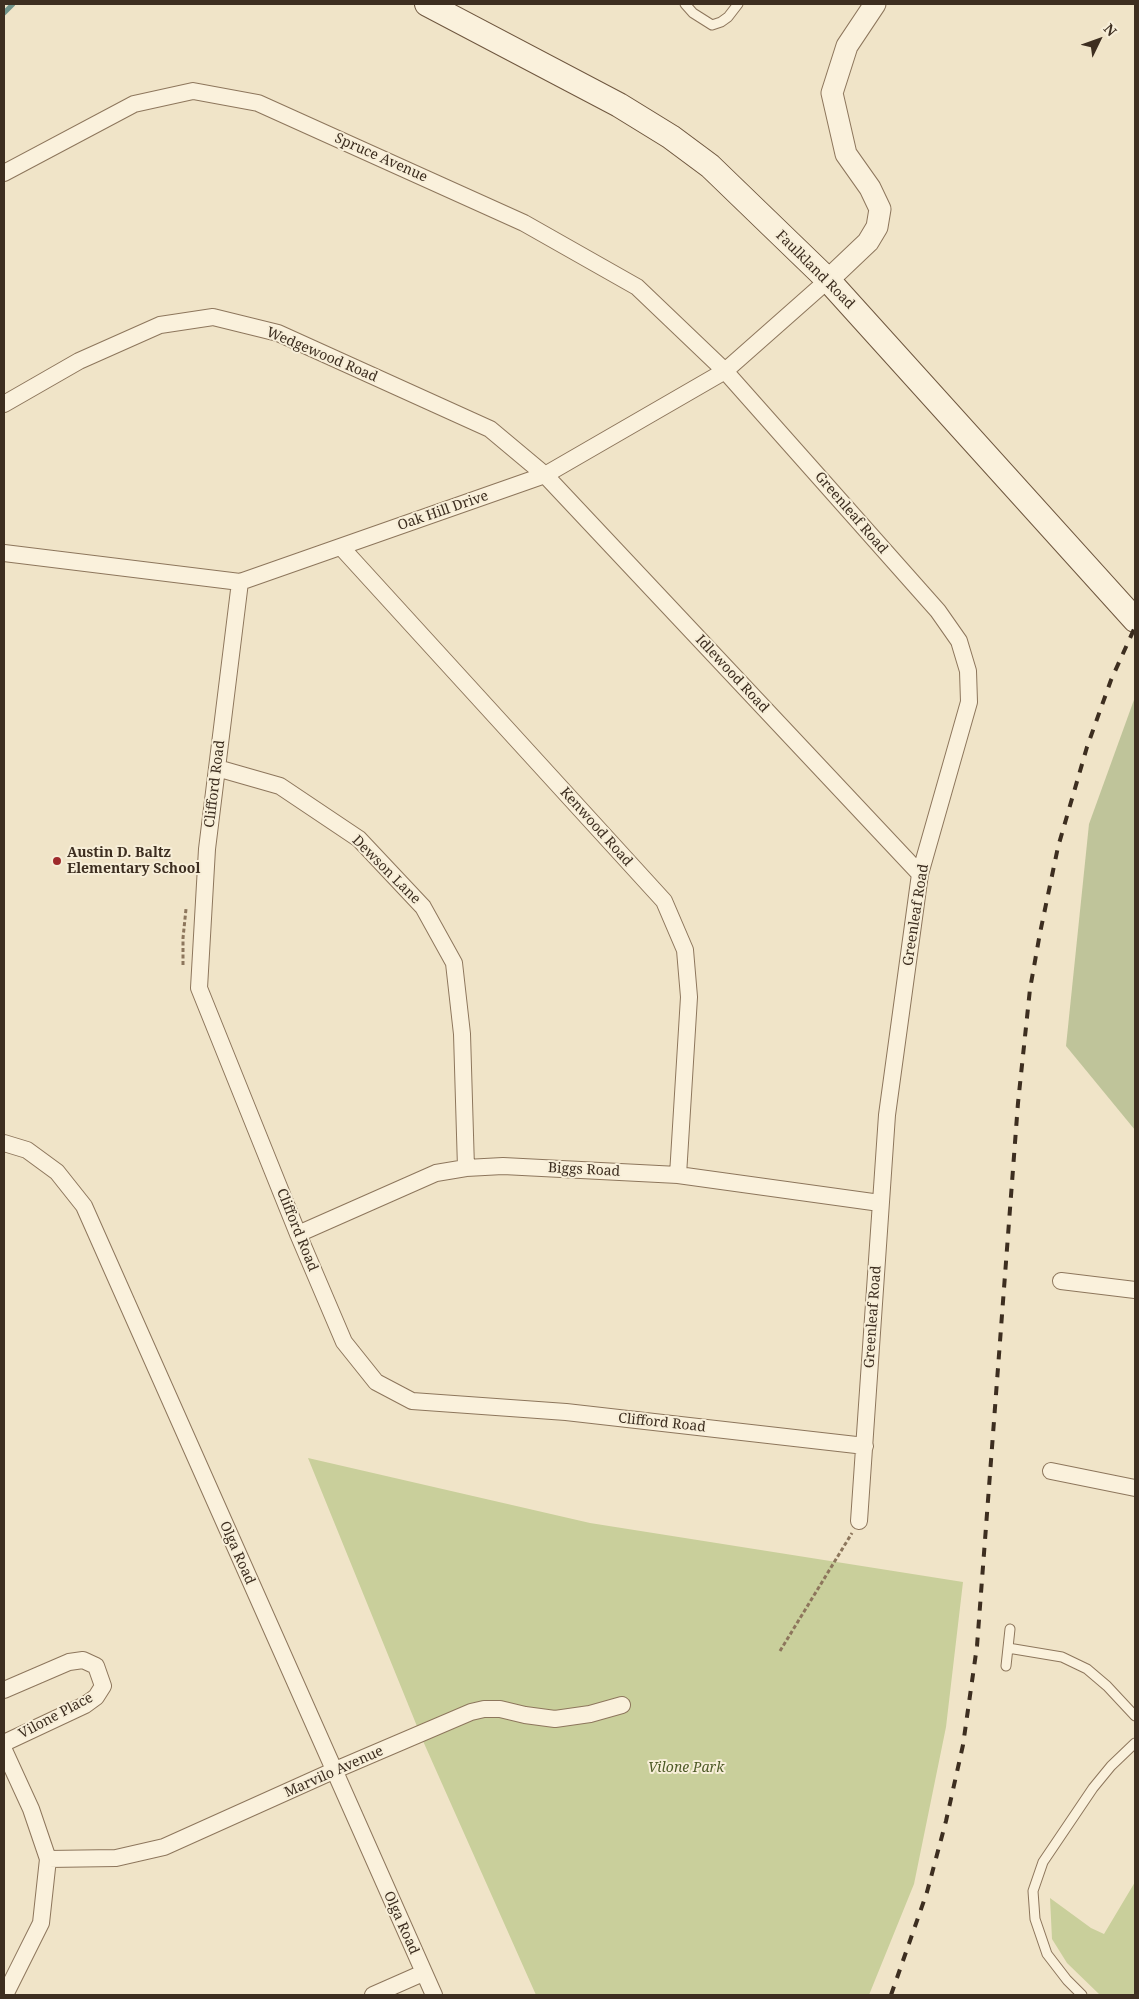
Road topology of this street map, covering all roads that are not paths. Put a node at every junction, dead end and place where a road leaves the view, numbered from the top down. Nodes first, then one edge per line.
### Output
1 (427, 4) edge
2 (686, 4) edge
3 (738, 4) edge
4 (875, 4) edge
5 (4, 173) edge
6 (828, 280) junction
7 (725, 371) junction
8 (4, 404) edge
9 (545, 474) junction
10 (341, 546) junction
11 (4, 553) edge
12 (240, 582) junction
13 (1135, 620) edge
14 (217, 768) junction
15 (920, 874) junction
16 (4, 1143) edge
17 (466, 1168) junction
18 (678, 1175) junction
19 (880, 1203) junction
20 (298, 1234) junction
21 (1060, 1281) dead end
22 (1135, 1290) edge
23 (864, 1446) junction
24 (1051, 1471) dead end
25 (1135, 1488) edge
26 (858, 1522) road end
27 (1010, 1628) dead end
28 (1008, 1648) junction
29 (1006, 1666) dead end
30 (4, 1690) edge
31 (622, 1705) dead end
32 (1135, 1716) edge
33 (4, 1743) edge
34 (1135, 1743) edge
35 (4, 1750) edge
36 (333, 1771) junction
37 (48, 1859) junction
38 (423, 1973) junction
39 (5, 1995) edge
40 (373, 1995) edge
41 (434, 1995) edge
42 (1082, 1995) edge

1 - 6 main road, Faulkland Road
2 - 3 lane
4 - 6 street
5 - 7 street, Spruce Avenue
6 - 7 street, Oak Hill Drive
6 - 13 main road, Faulkland Road
7 - 9 street, Oak Hill Drive
7 - 15 street, Greenleaf Road
8 - 9 street, Wedgewood Road
9 - 10 street, Oak Hill Drive
9 - 15 street, Idlewood Road
10 - 12 street, Oak Hill Drive
10 - 18 street, Kenwood Road
11 - 12 street, Oak Hill Drive
12 - 14 street, Clifford Road
14 - 17 street, Dewson Lane
14 - 20 street, Clifford Road
15 - 19 street, Greenleaf Road
16 - 36 street, Olga Road
17 - 18 street, Biggs Road
17 - 20 street, Biggs Road
18 - 19 street, Biggs Road
19 - 23 street, Greenleaf Road
20 - 23 street, Clifford Road
21 - 22 street
23 - 26 street, Greenleaf Road
24 - 25 street
27 - 28 lane
28 - 29 lane
28 - 32 lane
30 - 33 street, Vilone Place
31 - 36 street, Marvilo Avenue
34 - 42 lane
35 - 37 street
36 - 37 street, Marvilo Avenue
36 - 38 street, Olga Road
37 - 39 street
38 - 40 street
38 - 41 street, Olga Road

